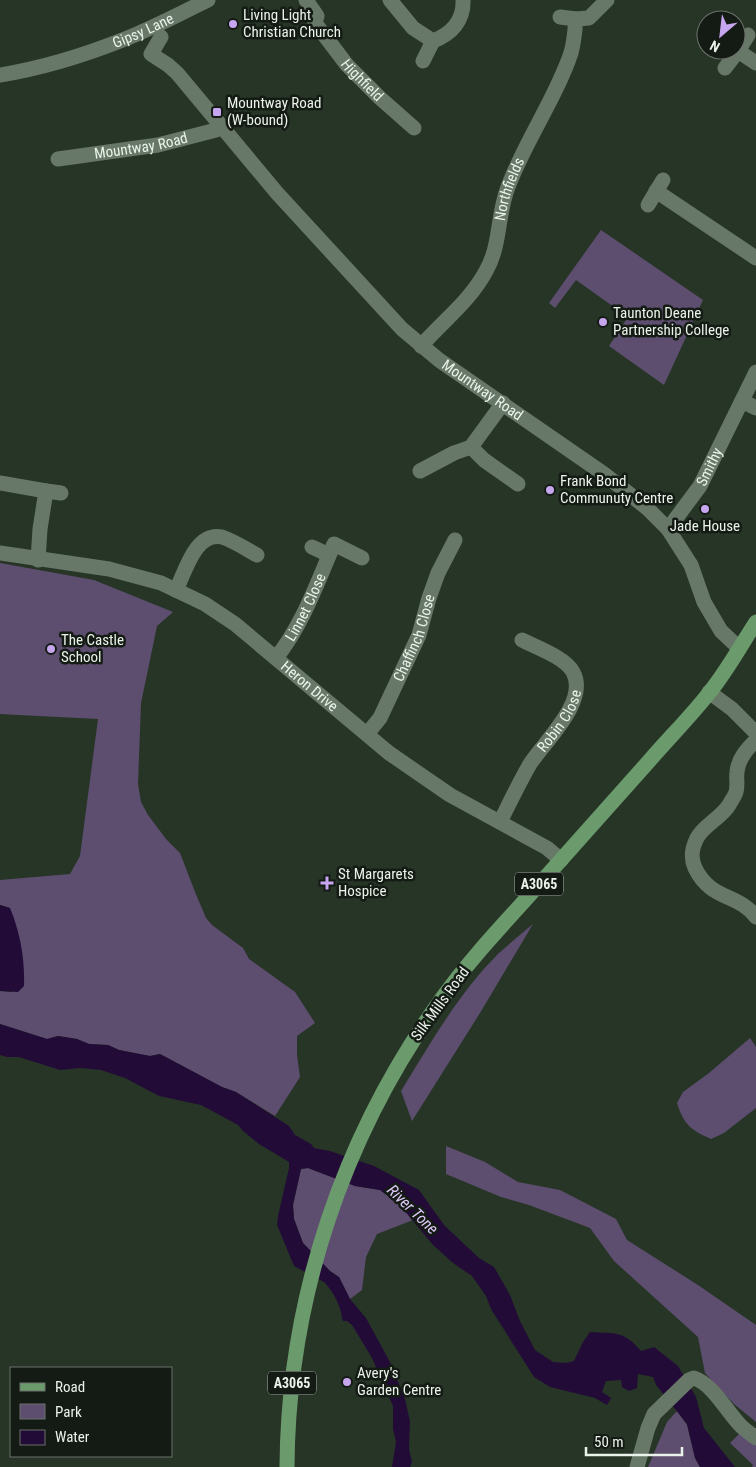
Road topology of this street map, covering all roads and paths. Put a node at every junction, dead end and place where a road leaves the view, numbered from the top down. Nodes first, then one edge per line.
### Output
1 (208, 0) edge
2 (306, 0) edge
3 (390, 0) edge
4 (463, 0) edge
5 (606, 0) edge
6 (560, 17) dead end
7 (576, 19) junction
8 (748, 35) dead end
9 (160, 37) dead end
10 (746, 38) edge
11 (433, 41) junction
12 (731, 60) edge
13 (423, 61) dead end
14 (725, 68) dead end
15 (0, 74) edge
16 (220, 126) junction
17 (414, 128) dead end
18 (58, 159) dead end
19 (648, 205) dead end
20 (756, 258) edge
21 (421, 346) junction
22 (756, 372) edge
23 (742, 401) junction
24 (503, 403) junction
25 (756, 408) edge
26 (471, 447) junction
27 (420, 471) dead end
28 (0, 483) edge
29 (518, 484) dead end
30 (668, 529) junction
31 (455, 540) dead end
32 (312, 547) dead end
33 (0, 553) edge
34 (257, 555) dead end
35 (329, 555) junction
36 (362, 558) dead end
37 (38, 560) junction
38 (176, 590) junction
39 (756, 622) edge
40 (522, 640) dead end
41 (739, 648) junction
42 (276, 658) junction
43 (709, 692) junction
44 (756, 733) edge
45 (367, 734) junction
46 (756, 740) edge
47 (500, 822) junction
48 (561, 860) junction
49 (756, 917) edge
50 (756, 1438) edge
51 (287, 1467) edge
52 (638, 1467) edge

1 - 15 street, Gipsy Lane
2 - 17 street, Highfield
3 - 11 street
4 - 11 street
5 - 7 street
6 - 7 street
7 - 21 street, Northfields
8 - 10 street
9 - 16 street, Mountway Road
11 - 13 street
12 - 14 street
16 - 18 street, Mountway Road
16 - 21 street, Mountway Road
19 - 20 street
21 - 24 street, Mountway Road
22 - 23 street, Smithy
23 - 25 street
23 - 30 street, Smithy
24 - 26 street
24 - 30 street, Mountway Road
26 - 27 street
26 - 29 street
28 - 37 street
30 - 41 street, Mountway Road
31 - 45 street, Chaffinch Close
32 - 35 street, Linnet Close
33 - 37 street, Heron Drive
34 - 38 street
35 - 36 street, Linnet Close
35 - 42 street, Linnet Close
37 - 38 street, Heron Drive
38 - 42 street, Heron Drive
39 - 41 main road, Silk Mills Road / A3065
40 - 47 street, Robin Close
41 - 43 main road, Silk Mills Road / A3065
42 - 45 street, Heron Drive
43 - 44 street
43 - 48 main road, Silk Mills Road / A3065
45 - 47 street, Heron Drive
46 - 49 street
47 - 48 street, Heron Drive
48 - 51 main road, Silk Mills Road / A3065
50 - 52 street

